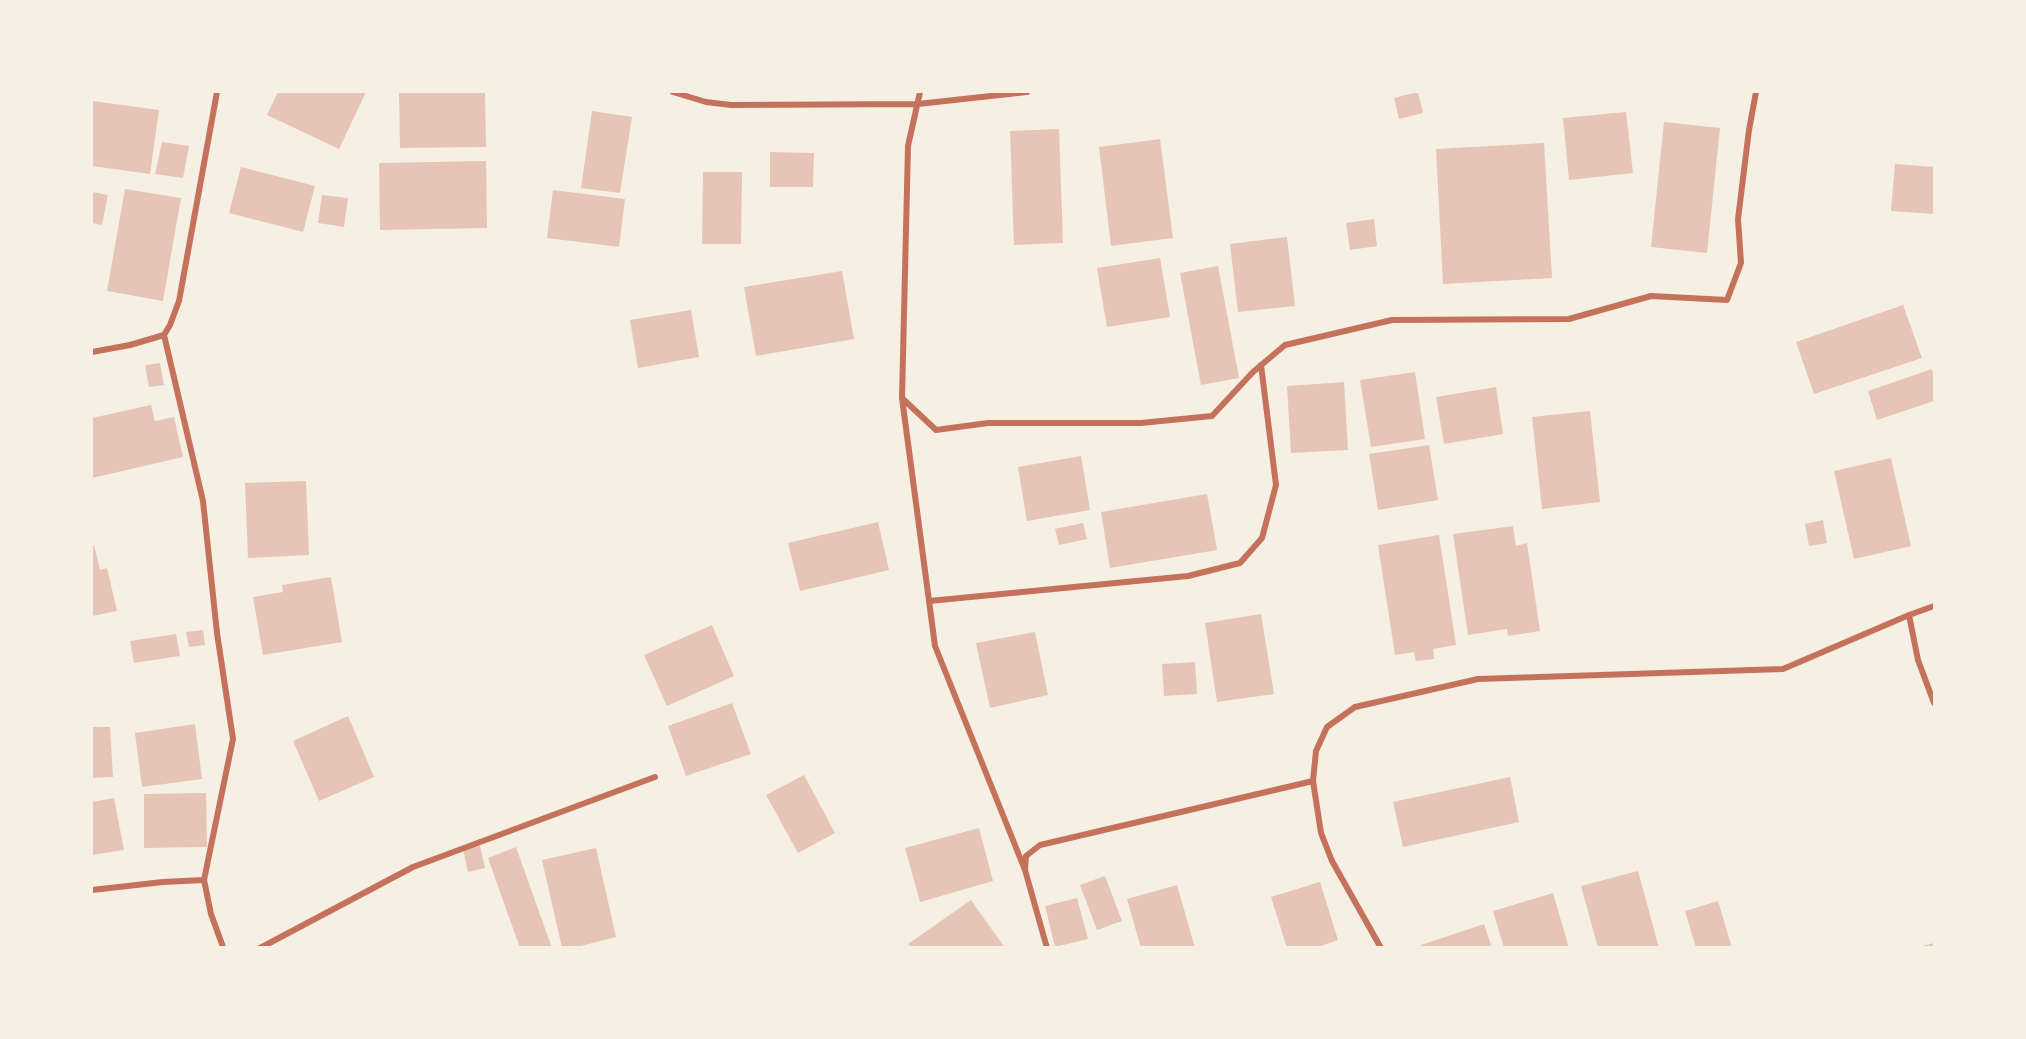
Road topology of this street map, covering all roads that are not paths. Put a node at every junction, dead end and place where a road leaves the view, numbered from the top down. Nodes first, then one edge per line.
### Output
1 (217, 92) edge
2 (673, 92) edge
3 (920, 92) edge
4 (1027, 92) edge
5 (1756, 92) edge
6 (918, 104) junction
7 (164, 335) junction
8 (92, 352) edge
9 (1260, 365) junction
10 (902, 398) junction
11 (929, 601) junction
12 (1935, 606) edge
13 (1909, 615) junction
14 (1935, 703) edge
15 (655, 777) dead end
16 (1313, 782) junction
17 (1025, 870) junction
18 (204, 880) junction
19 (92, 890) edge
20 (225, 948) edge
21 (260, 948) edge
22 (1047, 948) edge
23 (1381, 948) edge

1 - 7 street
2 - 6 street
3 - 6 street
4 - 6 street
5 - 9 street
6 - 10 street
7 - 8 street
7 - 18 street
9 - 10 street
9 - 11 street
10 - 11 street
11 - 17 street
12 - 13 street
13 - 14 street
13 - 16 street
15 - 21 street
16 - 17 street
16 - 23 street
17 - 22 street
18 - 19 street
18 - 20 street

